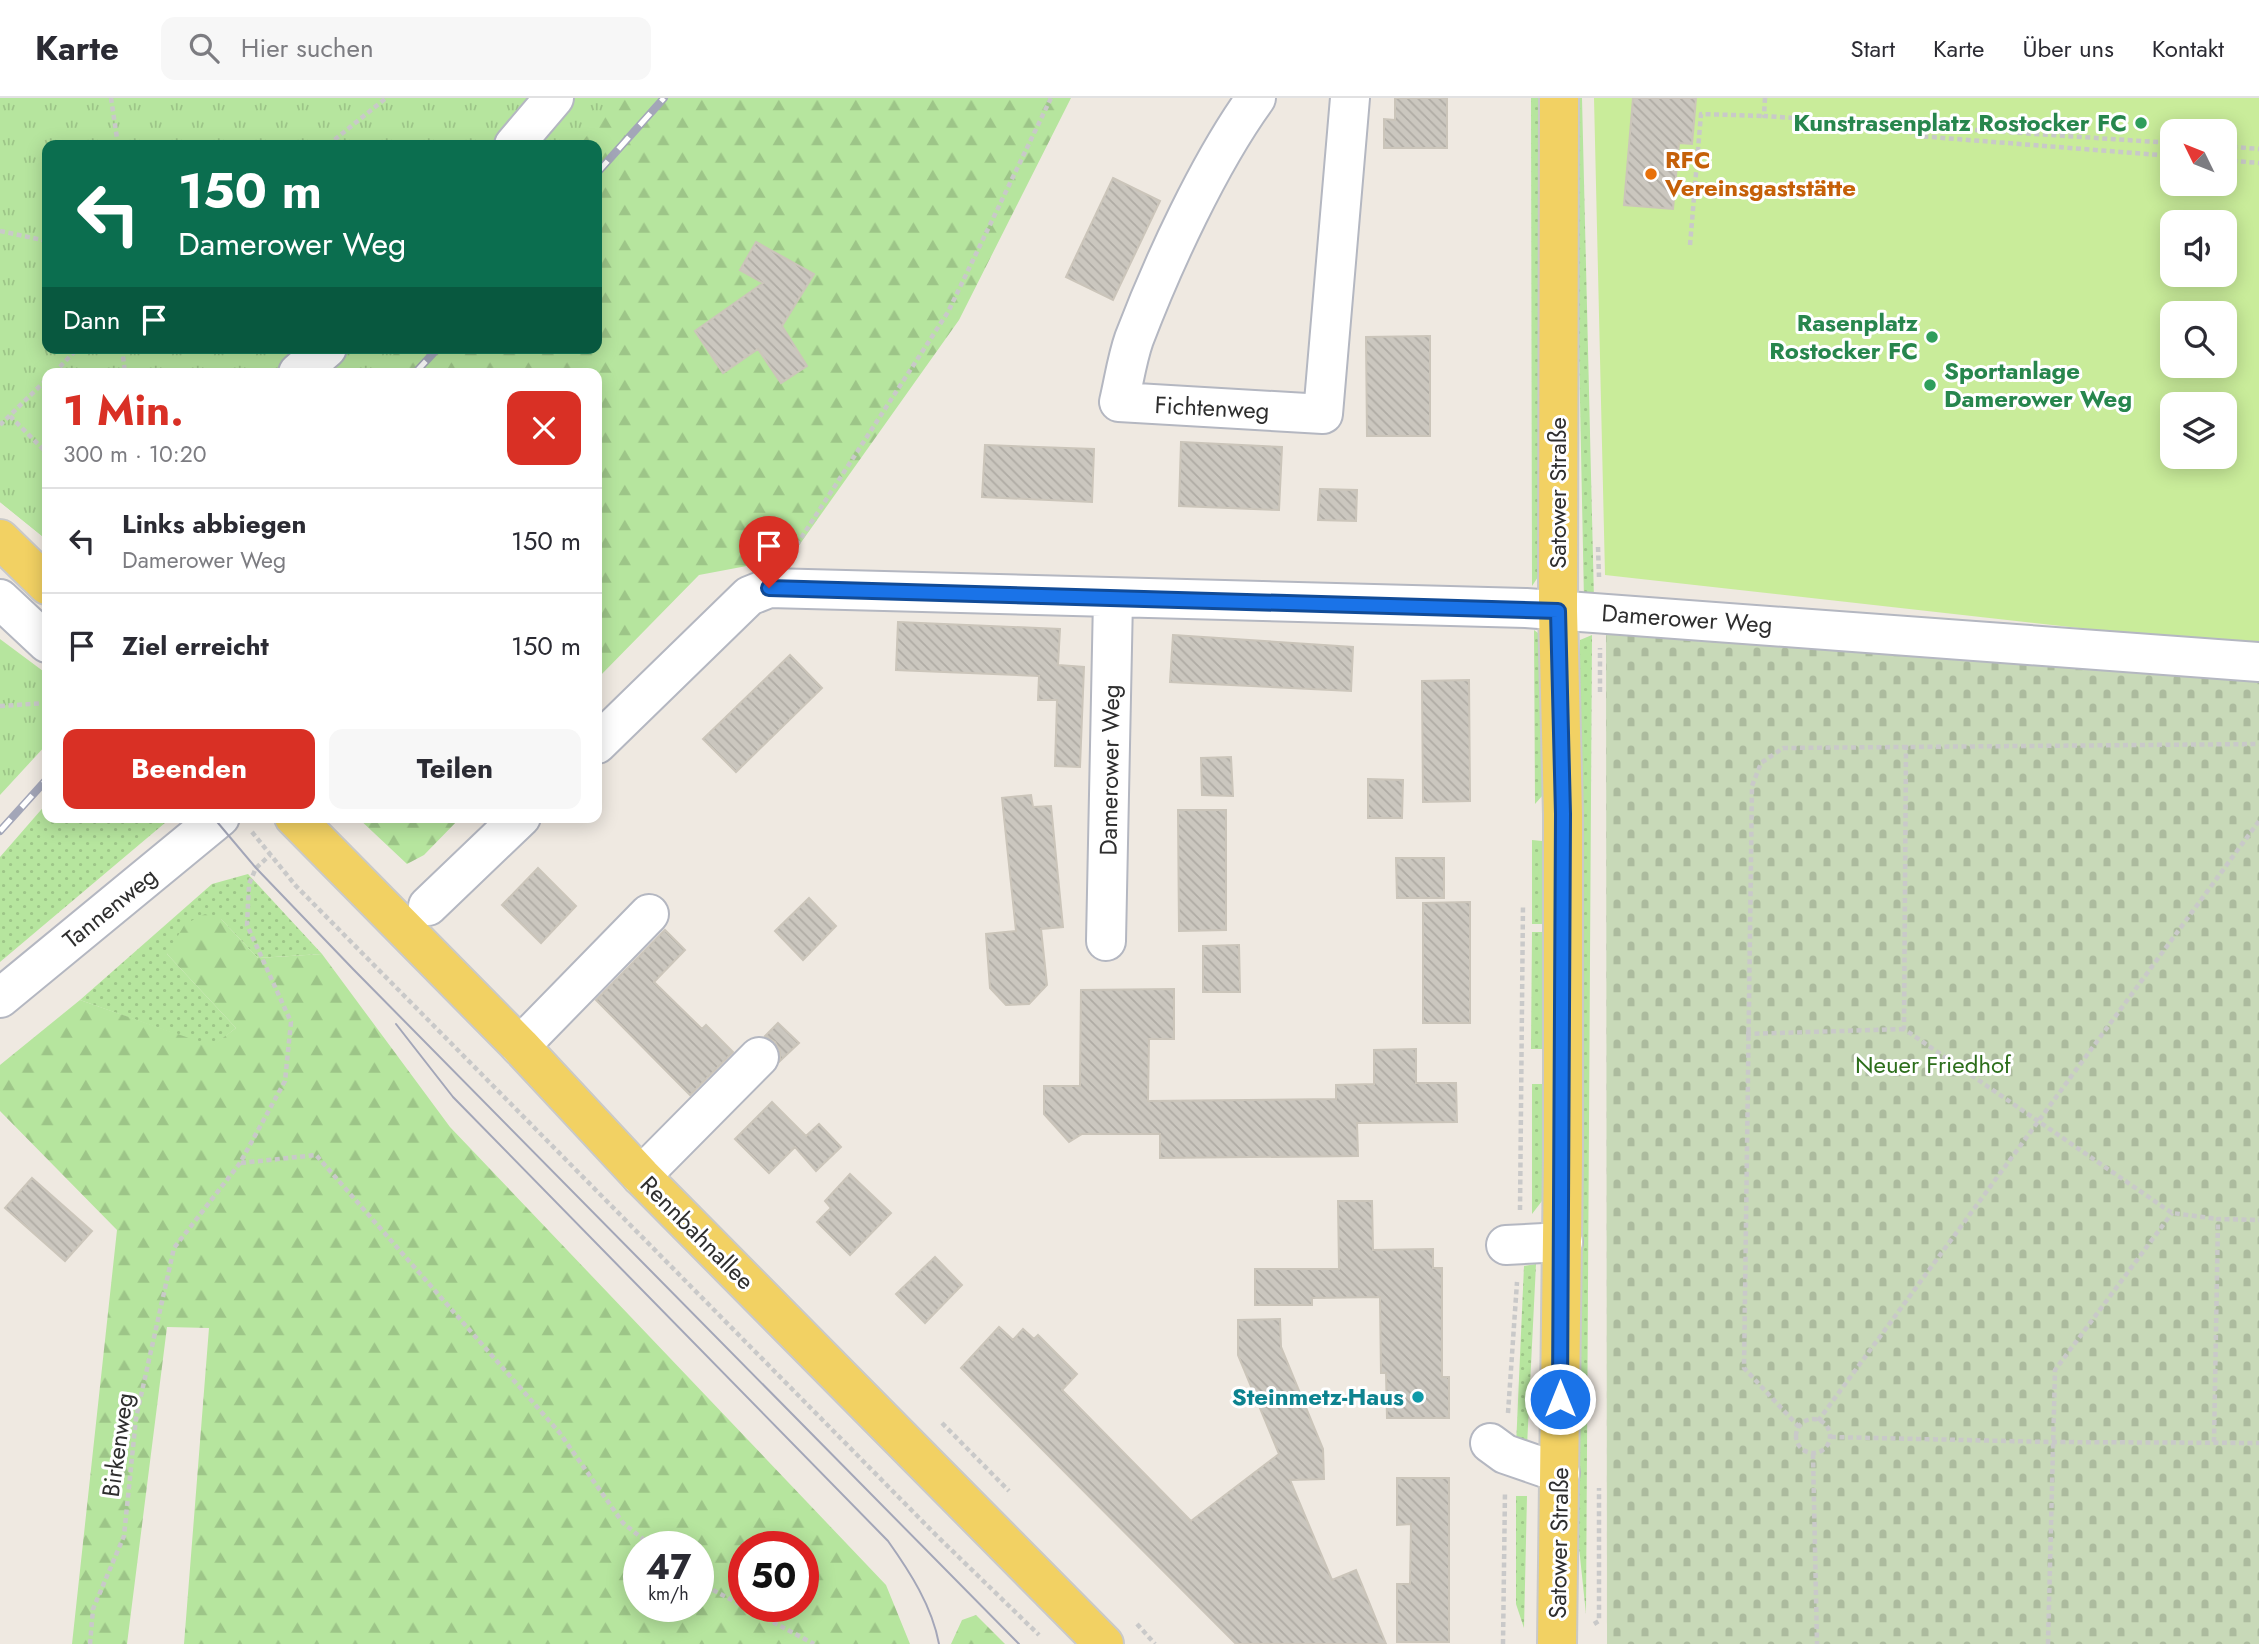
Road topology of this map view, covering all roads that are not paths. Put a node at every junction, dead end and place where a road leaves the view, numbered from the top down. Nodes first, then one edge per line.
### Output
1 (554, 98) edge
2 (1256, 98) edge
3 (1350, 98) edge
4 (1559, 98) edge
5 (517, 140) edge
6 (320, 354) edge
7 (304, 368) edge
8 (0, 539) edge
9 (42, 580) edge
10 (0, 599) edge
11 (1114, 600) junction
12 (1558, 611) junction
13 (42, 638) edge
14 (2259, 662) edge
15 (602, 739) edge
16 (232, 823) edge
17 (300, 823) edge
18 (515, 823) edge
19 (428, 906) dead end
20 (649, 914) dead end
21 (1105, 941) dead end
22 (0, 998) edge
23 (520, 1046) junction
24 (759, 1057) dead end
25 (640, 1176) junction
26 (1563, 1242) junction
27 (1513, 1244) road end
28 (1498, 1448) road end
29 (1560, 1474) junction
30 (1104, 1644) edge
31 (1557, 1644) edge

1 - 5 street
2 - 3 street, Fichtenweg
4 - 12 main road, Satower Straße
6 - 7 street
8 - 9 main road
10 - 13 street
11 - 12 street, Damerower Weg
11 - 15 street, Damerower Weg
11 - 21 street, Damerower Weg
12 - 14 street, Damerower Weg
12 - 26 main road, Satower Straße
16 - 22 street, Tannenweg
17 - 23 main road, Rennbahnallee
18 - 19 street
20 - 23 street
23 - 25 main road, Rennbahnallee
24 - 25 street
25 - 30 main road, Rennbahnallee
26 - 27 street
26 - 29 main road, Satower Straße
28 - 29 street
29 - 31 main road, Satower Straße

